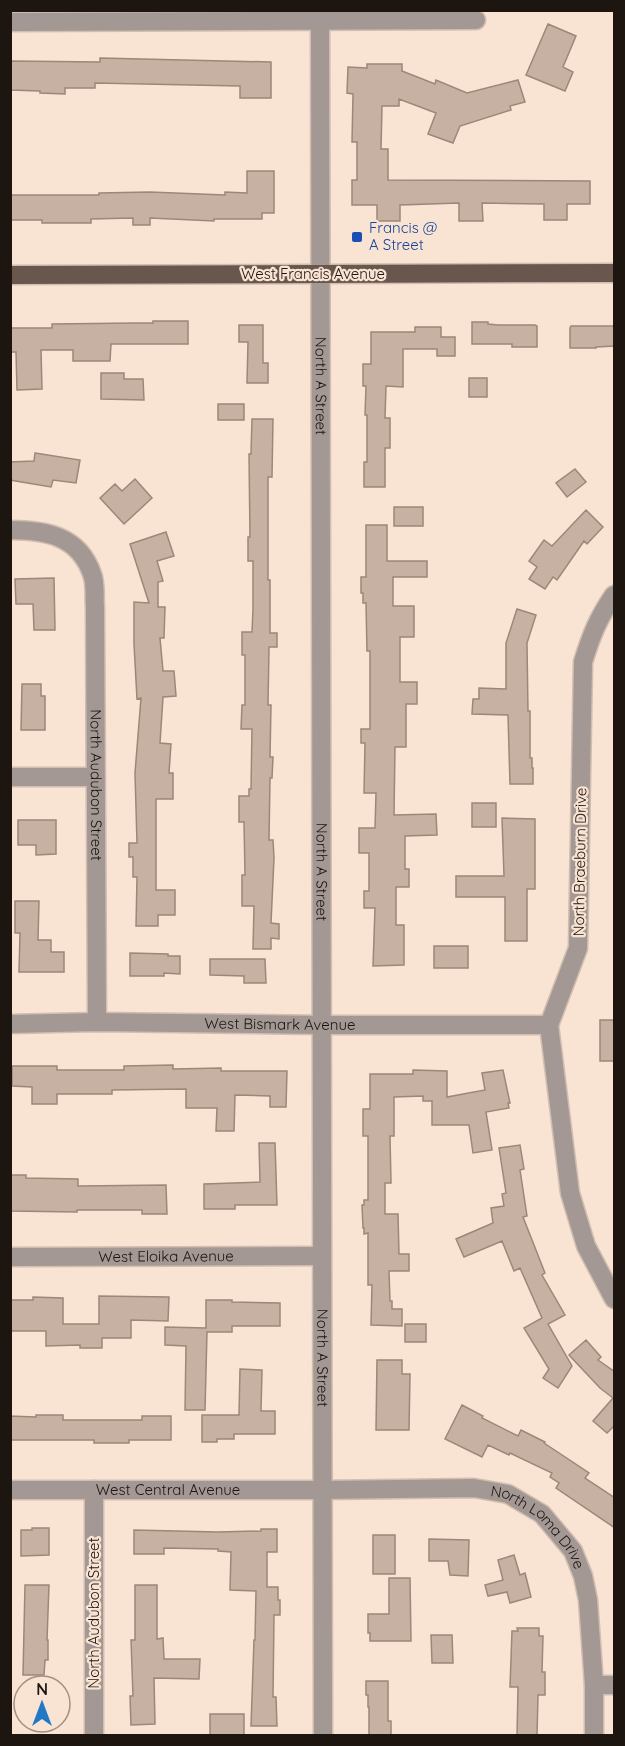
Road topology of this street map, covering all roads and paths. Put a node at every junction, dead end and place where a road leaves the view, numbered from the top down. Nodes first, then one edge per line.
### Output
1 (320, 16) edge
2 (476, 20) dead end
3 (10, 22) edge
4 (615, 273) edge
5 (320, 274) junction
6 (10, 275) edge
7 (10, 530) edge
8 (615, 596) edge
9 (10, 777) edge
10 (95, 777) junction
11 (97, 1022) junction
12 (10, 1024) edge
13 (322, 1025) junction
14 (549, 1025) junction
15 (322, 1256) junction
16 (10, 1257) edge
17 (615, 1299) edge
18 (10, 1490) edge
19 (94, 1490) junction
20 (323, 1490) junction
21 (594, 1685) junction
22 (615, 1685) edge
23 (94, 1736) edge
24 (323, 1736) edge
25 (594, 1736) edge

1 - 2 street
1 - 3 street
1 - 5 street, North A Street
4 - 5 main road, West Francis Avenue
5 - 6 main road, West Francis Avenue
5 - 13 street, North A Street
7 - 10 street, North Audubon Street
8 - 14 street, North Braeburn Drive
9 - 10 street
10 - 11 street, North Audubon Street
11 - 12 street, West Bismark Avenue
11 - 13 street, West Bismark Avenue
13 - 14 street, West Bismark Avenue
13 - 15 street, North A Street
14 - 17 street, North Braeburn Drive
15 - 16 street, West Eloika Avenue
15 - 20 street, North A Street
18 - 19 street, West Central Avenue
19 - 20 street, West Central Avenue
19 - 23 street, North Audubon Street
20 - 21 street, North Loma Drive
20 - 24 street, North A Street
21 - 22 street
21 - 25 street, North Loma Drive

